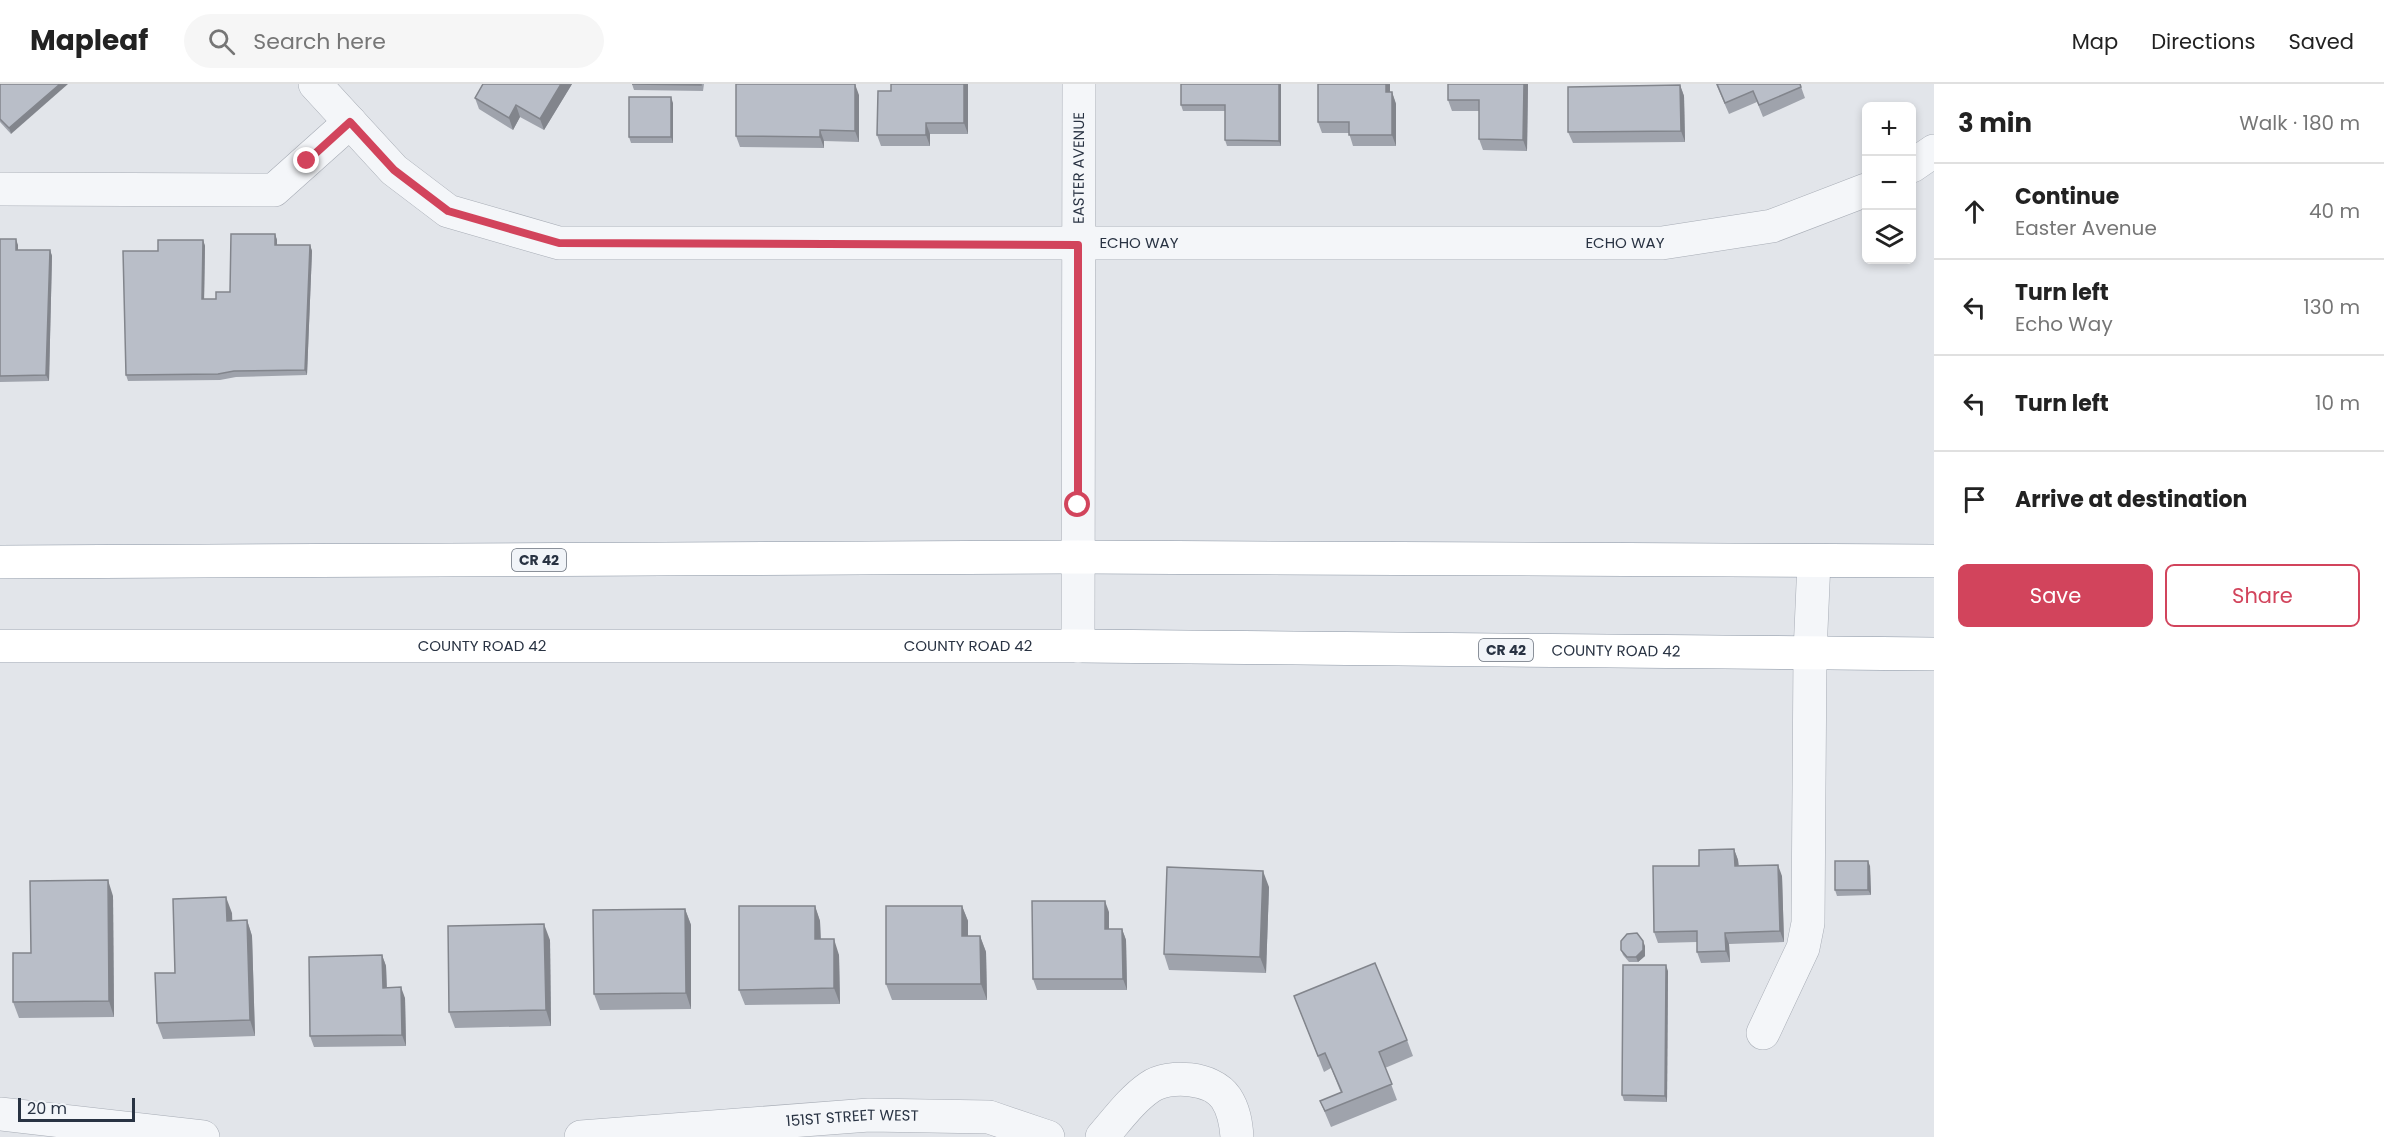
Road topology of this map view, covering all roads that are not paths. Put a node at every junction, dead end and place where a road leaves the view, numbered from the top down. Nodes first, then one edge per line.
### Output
1 (315, 84) edge
2 (1079, 84) edge
3 (350, 122) junction
4 (1934, 151) edge
5 (1916, 163) edge
6 (0, 189) edge
7 (1862, 192) edge
8 (1078, 245) junction
9 (1078, 557) junction
10 (1814, 561) junction
11 (1934, 561) edge
12 (0, 562) edge
13 (0, 646) edge
14 (1077, 646) junction
15 (1810, 653) junction
16 (1934, 654) edge
17 (1762, 1033) dead end
18 (0, 1114) edge
19 (203, 1137) edge
20 (581, 1137) edge
21 (1048, 1137) edge
22 (1102, 1137) edge
23 (1237, 1137) edge

1 - 3 street, ECHO WAY
2 - 8 street, EASTER AVENUE
3 - 6 street
3 - 8 street, ECHO WAY
4 - 5 street
7 - 8 street, ECHO WAY
8 - 9 street, EASTER AVENUE
9 - 10 highway, CR 42
9 - 12 highway, CR 42
9 - 14 street, EASTER AVENUE
10 - 11 highway, CR 42
10 - 15 street
13 - 14 highway, COUNTY ROAD 42 / CR 42
14 - 15 highway, COUNTY ROAD 42 / CR 42
15 - 16 highway, COUNTY ROAD 42 / CR 42
15 - 17 street
18 - 19 street
20 - 21 street, 151ST STREET WEST
22 - 23 street

